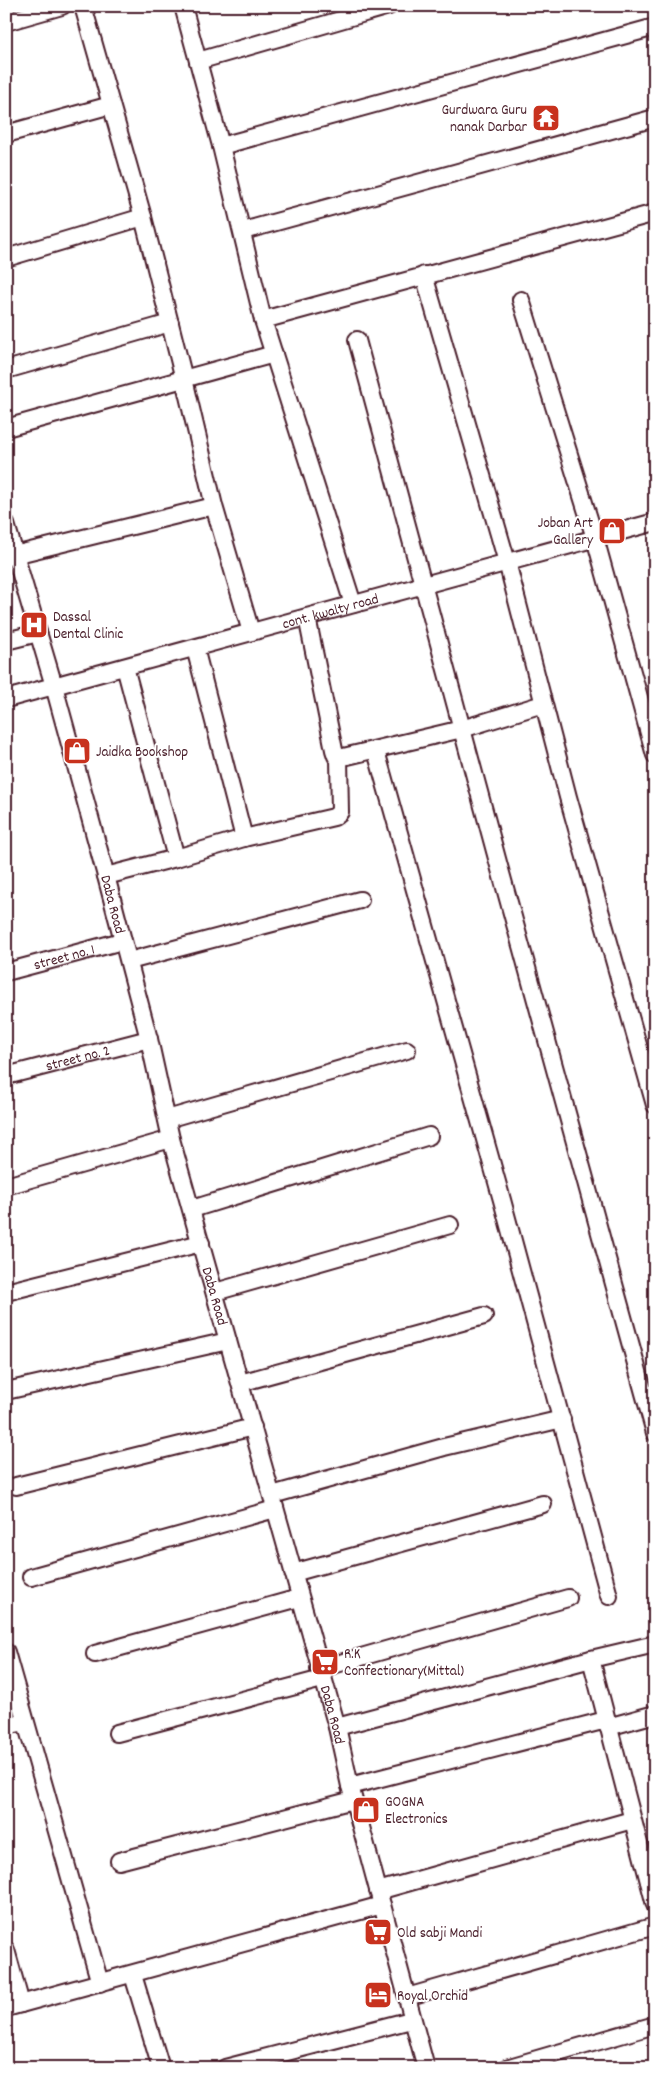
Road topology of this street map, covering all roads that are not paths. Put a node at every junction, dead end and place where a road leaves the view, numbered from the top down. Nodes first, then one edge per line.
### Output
1 (62, 6) edge
2 (82, 6) edge
3 (183, 6) edge
4 (389, 6) edge
5 (6, 22) edge
6 (655, 27) edge
7 (198, 61) junction
8 (111, 105) junction
9 (655, 118) edge
10 (6, 134) edge
11 (221, 146) junction
12 (655, 214) edge
13 (143, 217) junction
14 (242, 231) junction
15 (6, 258) edge
16 (424, 275) junction
17 (521, 300) dead end
18 (263, 320) junction
19 (170, 322) junction
20 (357, 340) dead end
21 (274, 354) junction
22 (6, 370) edge
23 (184, 379) junction
24 (6, 428) edge
25 (214, 506) junction
26 (655, 522) edge
27 (6, 524) edge
28 (594, 538) junction
29 (11, 556) edge
30 (507, 562) junction
31 (423, 586) junction
32 (353, 604) junction
33 (307, 617) junction
34 (251, 632) junction
35 (38, 633) junction
36 (6, 641) edge
37 (194, 648) junction
38 (125, 666) junction
39 (54, 686) junction
40 (6, 699) edge
41 (543, 704) junction
42 (462, 729) junction
43 (376, 751) junction
44 (655, 755) edge
45 (339, 758) junction
46 (244, 838) junction
47 (176, 858) junction
48 (106, 876) junction
49 (360, 900) dead end
50 (122, 941) junction
51 (129, 961) junction
52 (6, 972) edge
53 (149, 1039) junction
54 (406, 1050) dead end
55 (6, 1076) edge
56 (655, 1104) edge
57 (167, 1119) junction
58 (429, 1136) dead end
59 (171, 1139) junction
60 (6, 1186) edge
61 (192, 1209) junction
62 (450, 1225) dead end
63 (201, 1243) junction
64 (6, 1292) edge
65 (214, 1292) junction
66 (484, 1316) dead end
67 (228, 1341) junction
68 (240, 1383) junction
69 (6, 1391) edge
70 (562, 1419) junction
71 (252, 1427) junction
72 (655, 1432) edge
73 (16, 1486) dead end
74 (273, 1502) junction
75 (543, 1504) dead end
76 (293, 1573) junction
77 (31, 1578) dead end
78 (609, 1596) dead end
79 (299, 1598) junction
80 (568, 1598) dead end
81 (655, 1644) edge
82 (6, 1652) edge
83 (95, 1654) dead end
84 (591, 1660) junction
85 (321, 1674) junction
86 (655, 1714) edge
87 (25, 1722) junction
88 (607, 1724) junction
89 (6, 1726) edge
90 (337, 1727) junction
91 (117, 1732) dead end
92 (352, 1793) junction
93 (632, 1820) junction
94 (120, 1861) dead end
95 (651, 1872) edge
96 (380, 1898) junction
97 (655, 1904) edge
98 (655, 1926) edge
99 (6, 1950) edge
100 (133, 1975) junction
101 (100, 1983) junction
102 (407, 1997) junction
103 (14, 2006) edge
104 (411, 2020) junction
105 (655, 2025) edge
106 (161, 2068) edge
107 (225, 2068) edge
108 (426, 2068) edge
109 (506, 2068) edge

1 - 5 street
2 - 8 street
3 - 7 street
4 - 7 street
6 - 11 street
7 - 11 street
8 - 10 street
8 - 13 street
9 - 14 street
11 - 14 street
12 - 16 street
13 - 15 street
13 - 19 street
14 - 18 street
16 - 18 street
16 - 30 street
17 - 28 street
18 - 21 street
19 - 22 street
19 - 23 street
20 - 31 street
21 - 23 street
21 - 32 street
23 - 24 street
23 - 25 street
25 - 29 street
25 - 34 street
26 - 28 street, cont. kwalty road
27 - 29 street, Daba Road
28 - 30 street, cont. kwalty road
28 - 44 street
29 - 35 street, Daba Road
30 - 31 street, cont. kwalty road
30 - 41 street
31 - 32 street, cont. kwalty road
31 - 42 street
32 - 33 street, cont. kwalty road
33 - 34 street, cont. kwalty road
33 - 45 street
34 - 37 street, cont. kwalty road
35 - 36 street
35 - 39 street, Daba Road
37 - 38 street, cont. kwalty road
37 - 46 street
38 - 39 street, cont. kwalty road
38 - 47 street
39 - 40 street, cont. kwalty road
39 - 48 street, Daba Road
41 - 42 street
41 - 56 street
42 - 43 street
42 - 72 street
43 - 45 street
43 - 70 street
45 - 46 street
46 - 47 street
47 - 48 street
48 - 50 street, Daba Road
49 - 51 street
50 - 51 street, Daba Road
50 - 52 street, street no. 1
51 - 53 street, Daba Road
53 - 55 street, street no. 2
53 - 57 street, Daba Road
54 - 57 street
57 - 59 street, Daba Road
58 - 61 street
59 - 60 street
59 - 61 street, Daba Road
61 - 63 street, Daba Road
62 - 65 street
63 - 64 street
63 - 65 street, Daba Road
65 - 67 street, Daba Road
66 - 68 street
67 - 68 street, Daba Road
67 - 69 street
68 - 71 street, Daba Road
70 - 74 street
70 - 78 street
71 - 73 street
71 - 74 street, Daba Road
74 - 76 street, Daba Road
74 - 77 street
75 - 76 street
76 - 79 street, Daba Road
79 - 83 street
79 - 85 street, Daba Road
80 - 85 street
81 - 84 street
82 - 87 street
84 - 88 street
84 - 90 street
85 - 90 street, Daba Road
85 - 91 street
86 - 88 street
87 - 89 street
87 - 101 street
88 - 92 street
88 - 93 street
90 - 92 street, Daba Road
92 - 94 street
92 - 96 street, Daba Road
93 - 95 street
93 - 96 street
95 - 97 street
96 - 100 street
96 - 102 street, Daba Road
98 - 102 street
99 - 103 street
100 - 101 street
100 - 106 street
101 - 103 street
102 - 104 street, Daba Road
104 - 107 street
104 - 108 street, Daba Road
105 - 109 street

